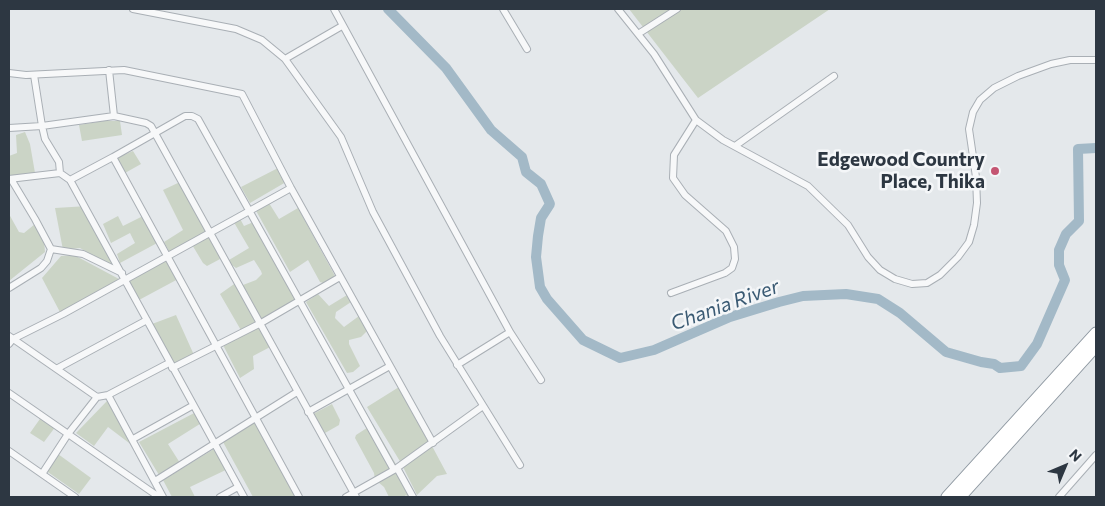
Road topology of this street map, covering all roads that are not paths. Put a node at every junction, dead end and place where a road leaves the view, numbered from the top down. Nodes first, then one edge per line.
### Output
1 (133, 9) edge
2 (334, 9) edge
3 (503, 9) edge
4 (618, 9) edge
5 (676, 9) edge
6 (342, 26) junction
7 (638, 34) junction
8 (527, 49) dead end
9 (285, 59) junction
10 (1096, 60) edge
11 (109, 70) junction
12 (9, 73) edge
13 (34, 75) junction
14 (834, 76) dead end
15 (114, 116) junction
16 (696, 120) junction
17 (42, 126) junction
18 (9, 128) edge
19 (154, 132) junction
20 (735, 146) junction
21 (113, 158) junction
22 (60, 173) junction
23 (10, 179) edge
24 (70, 180) junction
25 (291, 188) junction
26 (250, 210) junction
27 (209, 232) junction
28 (51, 250) junction
29 (168, 255) junction
30 (124, 276) junction
31 (340, 277) junction
32 (9, 288) edge
33 (671, 293) dead end
34 (300, 302) junction
35 (147, 320) junction
36 (261, 324) junction
37 (510, 332) junction
38 (1096, 333) edge
39 (10, 340) edge
40 (216, 345) junction
41 (1096, 346) edge
42 (457, 365) junction
43 (171, 366) junction
44 (390, 366) junction
45 (58, 368) junction
46 (542, 380) dead end
47 (350, 390) junction
48 (297, 392) junction
49 (9, 393) edge
50 (108, 395) junction
51 (97, 397) junction
52 (192, 406) junction
53 (483, 406) junction
54 (308, 412) junction
55 (256, 416) junction
56 (68, 434) junction
57 (133, 439) junction
58 (433, 443) junction
59 (213, 444) junction
60 (9, 451) edge
61 (1096, 455) edge
62 (520, 465) dead end
63 (396, 469) junction
64 (42, 474) junction
65 (155, 481) junction
66 (238, 487) junction
67 (149, 491) junction
68 (354, 495) edge
69 (75, 497) edge
70 (144, 497) edge
71 (159, 497) edge
72 (163, 497) edge
73 (220, 497) edge
74 (244, 497) edge
75 (299, 497) edge
76 (346, 497) edge
77 (413, 497) edge
78 (947, 497) edge
79 (960, 497) edge
80 (1059, 497) edge

1 - 9 street
2 - 6 street
3 - 8 street
4 - 7 street
5 - 7 street
6 - 9 street
6 - 37 street
7 - 16 street
9 - 42 street
10 - 20 street
11 - 13 street
11 - 15 street
11 - 25 street
12 - 13 street
13 - 17 street
14 - 20 street
15 - 17 street
15 - 19 street
16 - 20 street
16 - 33 street
17 - 18 street
17 - 22 street
19 - 21 street
19 - 26 street
19 - 27 street
21 - 24 street
21 - 29 street
22 - 23 street
22 - 24 street
23 - 28 street
24 - 30 street
25 - 26 street
25 - 31 street
26 - 27 street
26 - 34 street
27 - 29 street
27 - 36 street
28 - 30 street
28 - 32 street
29 - 30 street
29 - 40 street
30 - 35 street
30 - 39 street
31 - 34 street
31 - 44 street
34 - 36 street
34 - 47 street
35 - 43 street
35 - 45 street
36 - 40 street
36 - 48 street
37 - 42 street
37 - 46 street
38 - 78 highway
39 - 45 street
40 - 43 street
40 - 55 street
41 - 79 highway
42 - 53 street
43 - 50 street
43 - 52 street
44 - 47 street
44 - 58 street
45 - 51 street
47 - 54 street
47 - 63 street
48 - 54 street
48 - 55 street
49 - 56 street
50 - 51 street
50 - 57 street
51 - 56 street
52 - 57 street
52 - 59 street
53 - 58 street
53 - 62 street
54 - 68 street
55 - 59 street
55 - 75 street
56 - 64 street
56 - 67 street
57 - 65 street
58 - 63 street
59 - 65 street
59 - 66 street
60 - 64 street
61 - 80 street
63 - 68 street
63 - 77 street
64 - 69 street
65 - 72 street
66 - 73 street
66 - 74 street
67 - 70 street
67 - 71 street
68 - 76 street

